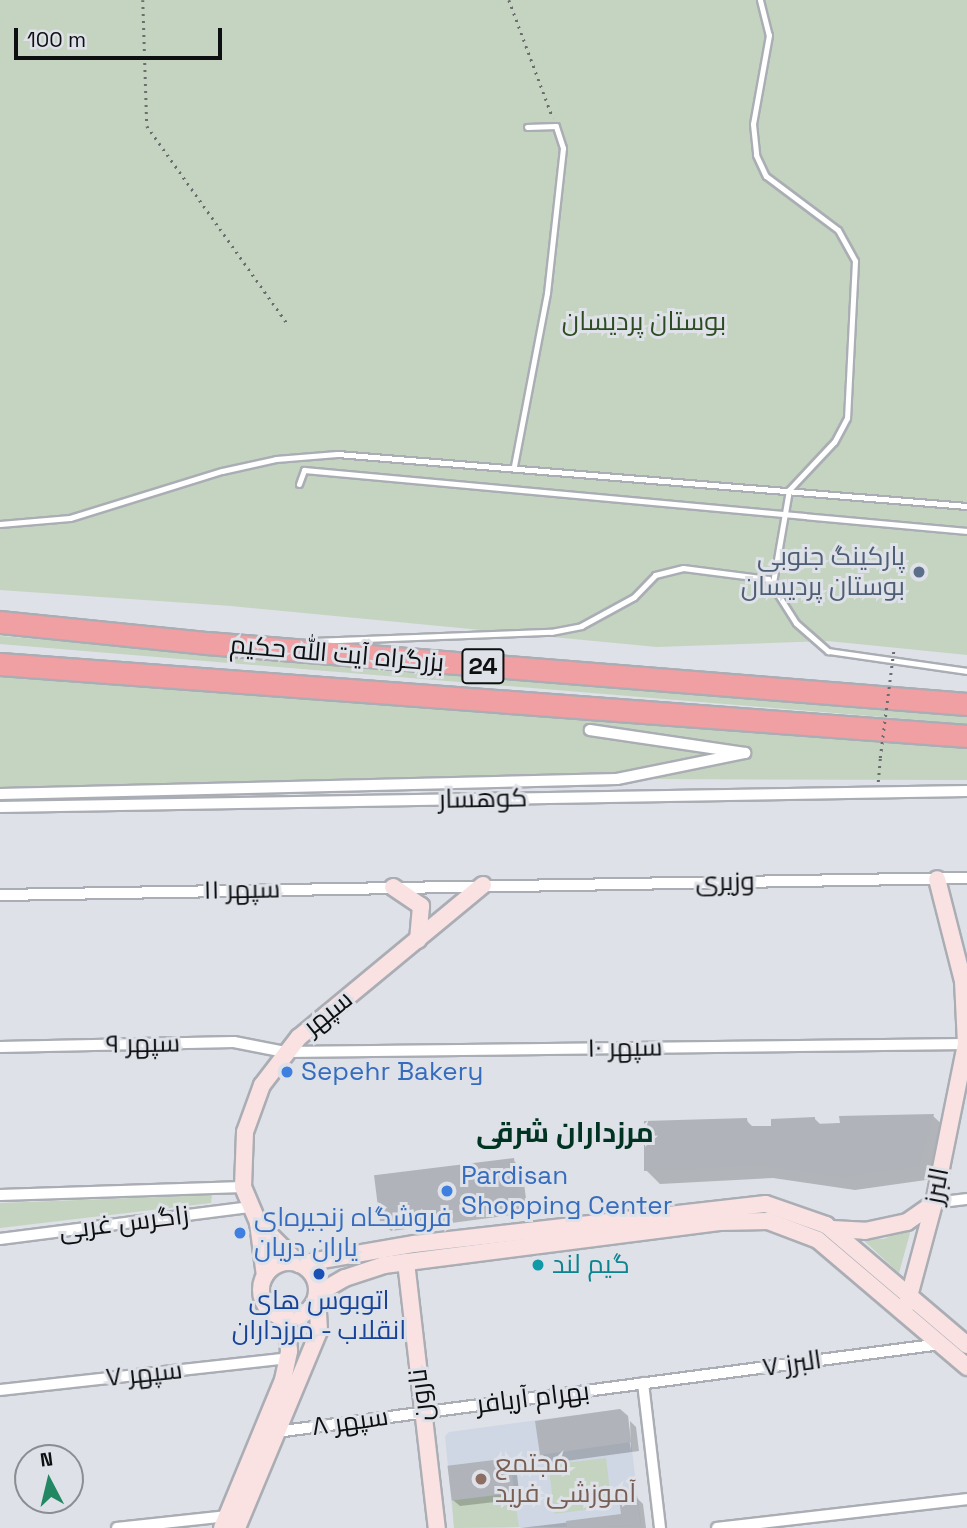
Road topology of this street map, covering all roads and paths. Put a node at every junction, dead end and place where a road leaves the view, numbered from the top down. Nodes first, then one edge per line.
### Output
1 (144, 0) edge
2 (509, 0) edge
3 (760, 0) edge
4 (556, 126) junction
5 (527, 127) dead end
6 (287, 323) dead end
7 (514, 466) junction
8 (299, 484) dead end
9 (789, 490) junction
10 (967, 506) edge
11 (785, 514) junction
12 (0, 524) edge
13 (967, 531) edge
14 (773, 583) junction
15 (0, 622) edge
16 (207, 643) junction
17 (894, 647) dead end
18 (0, 664) edge
19 (967, 671) edge
20 (967, 704) edge
21 (590, 730) dead end
22 (967, 736) edge
23 (967, 791) edge
24 (877, 792) junction
25 (0, 794) edge
26 (0, 807) edge
27 (967, 878) edge
28 (937, 879) junction
29 (483, 885) junction
30 (393, 887) junction
31 (0, 895) edge
32 (418, 940) junction
33 (966, 1044) edge
34 (0, 1047) edge
35 (285, 1052) junction
36 (243, 1187) junction
37 (0, 1195) edge
38 (967, 1199) edge
39 (934, 1203) junction
40 (249, 1207) junction
41 (258, 1223) junction
42 (831, 1229) junction
43 (0, 1239) edge
44 (345, 1253) junction
45 (406, 1262) junction
46 (299, 1264) junction
47 (355, 1274) junction
48 (265, 1276) junction
49 (317, 1294) junction
50 (911, 1295) junction
51 (903, 1311) junction
52 (286, 1317) junction
53 (955, 1341) edge
54 (288, 1359) junction
55 (308, 1359) junction
56 (967, 1367) edge
57 (643, 1383) junction
58 (0, 1390) edge
59 (423, 1412) junction
60 (269, 1432) junction
61 (967, 1499) edge
62 (232, 1522) edge
63 (117, 1528) edge
64 (437, 1528) edge
65 (660, 1528) edge
66 (717, 1528) edge

1 - 6 path
2 - 4 path
3 - 9 lane
4 - 5 lane
4 - 7 lane
7 - 9 lane
7 - 12 lane
8 - 11 lane
9 - 10 lane
9 - 11 lane
11 - 13 lane
11 - 14 lane
14 - 16 lane
14 - 19 lane
15 - 16 highway, بزرگراه آیت الله حکیم / 24
16 - 20 highway, بزرگراه آیت الله حکیم / 24
17 - 24 path, bridge
18 - 22 highway, بزرگراه آیت الله حکیم / 24
21 - 25 street
23 - 24 street, کوهسار
24 - 26 street, کوهسار
27 - 28 street, وزیری
28 - 29 street, وزیری
28 - 33 street, البرز
29 - 30 street, سپهر ۱۱
29 - 32 street, سپهر
30 - 31 street, سپهر ۱۱
30 - 32 street
32 - 35 street, سپهر
33 - 35 street, سپهر ۱۰
33 - 39 street, البرز
34 - 35 street, سپهر ۹
35 - 36 street, سپهر
36 - 37 street, زاگرس غربی
36 - 40 street, سپهر
38 - 39 street
39 - 42 street
39 - 50 street, البرز
40 - 41 street, سپهر
40 - 43 street, زاگرس غربی
41 - 46 street
41 - 48 street
42 - 44 street
42 - 50 street
44 - 46 street
44 - 47 street
45 - 47 street
45 - 51 street
45 - 59 street, نارون
46 - 48 street
46 - 49 street
47 - 49 street
48 - 52 street
49 - 52 street
49 - 55 street
50 - 51 street, البرز
50 - 53 street
51 - 53 street
52 - 54 street
53 - 56 street
53 - 57 street, البرز ۷
54 - 55 street
54 - 58 street, سپهر ۷
54 - 60 street
55 - 60 street
57 - 59 street, بهرام آریافر
57 - 65 street
59 - 60 street, سپهر ۸
59 - 64 street, نارون
60 - 62 street
61 - 66 street
62 - 63 street

